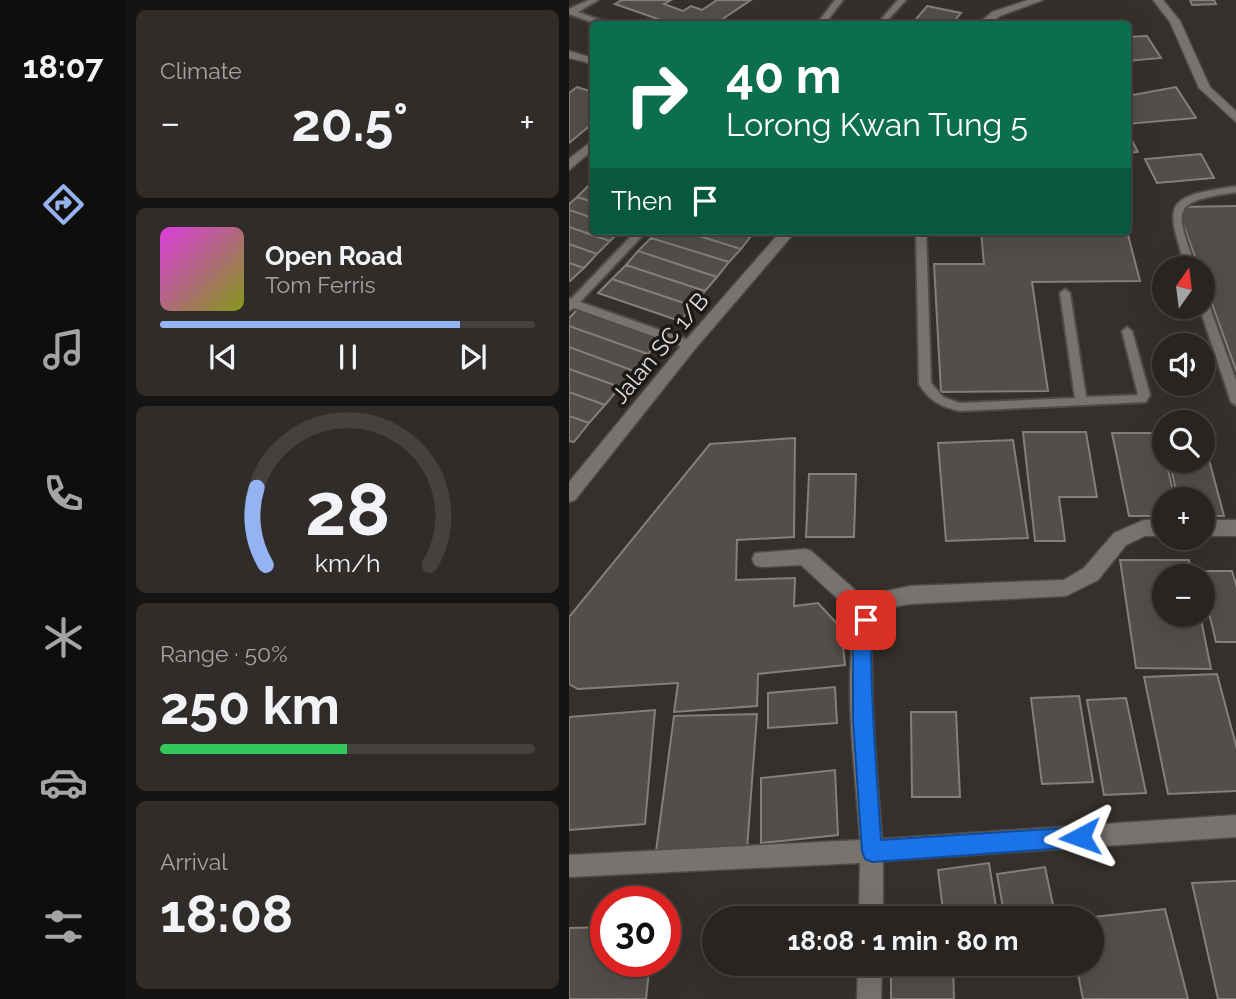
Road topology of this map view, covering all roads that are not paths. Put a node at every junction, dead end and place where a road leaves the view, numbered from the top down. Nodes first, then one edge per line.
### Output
1 (594, 0) edge
2 (839, 0) edge
3 (902, 0) edge
4 (1038, 0) edge
5 (1158, 0) edge
6 (571, 12) edge
7 (594, 21) edge
8 (825, 21) edge
9 (883, 21) edge
10 (987, 21) edge
11 (569, 54) edge
12 (590, 60) edge
13 (1235, 118) edge
14 (590, 147) edge
15 (569, 166) edge
16 (1236, 189) edge
17 (638, 235) edge
18 (786, 235) edge
19 (921, 235) edge
20 (1187, 256) edge
21 (1065, 293) dead end
22 (570, 304) edge
23 (1209, 319) edge
24 (1127, 331) dead end
25 (690, 345) junction
26 (1081, 402) junction
27 (1236, 402) edge
28 (569, 495) edge
29 (1152, 528) edge
30 (1215, 528) edge
31 (1236, 528) edge
32 (761, 559) dead end
33 (866, 620) junction
34 (1236, 825) edge
35 (872, 851) junction
36 (569, 866) edge
37 (871, 906) edge
38 (870, 976) edge
39 (869, 999) edge

1 - 6 lane
2 - 8 lane
3 - 9 lane
4 - 10 street
5 - 13 street
6 - 7 lane
11 - 12 street
14 - 15 street
16 - 20 lane
17 - 22 lane
18 - 25 street, Jalan SC 1/B
19 - 26 lane
21 - 26 lane
22 - 25 lane
23 - 27 lane
24 - 26 lane
25 - 28 street, Jalan SC 1/B
29 - 33 street
30 - 31 street
32 - 33 street
33 - 35 street
34 - 35 street
35 - 36 street
35 - 37 street
38 - 39 street

